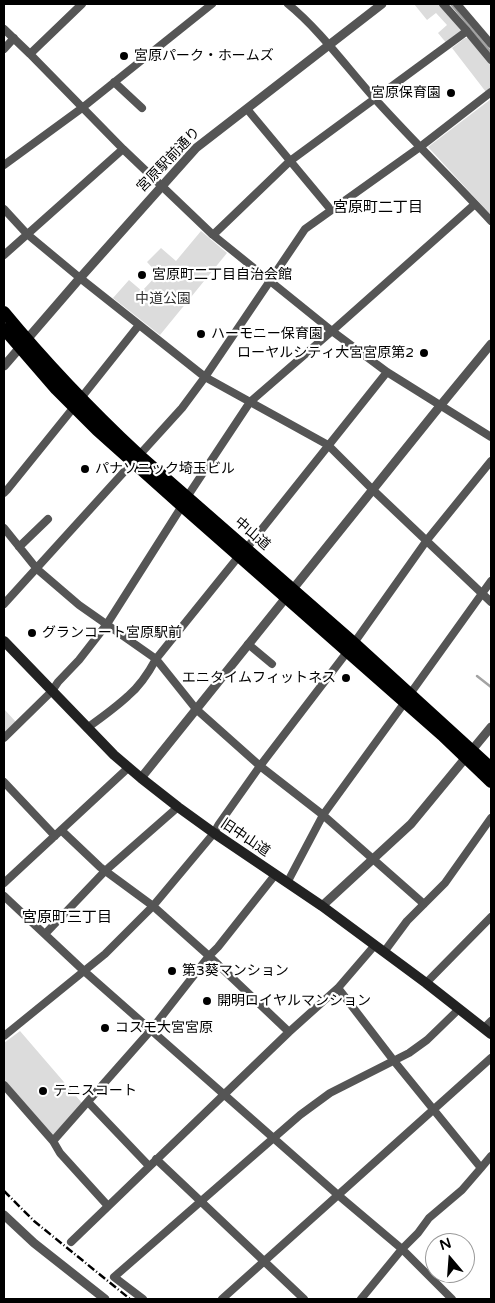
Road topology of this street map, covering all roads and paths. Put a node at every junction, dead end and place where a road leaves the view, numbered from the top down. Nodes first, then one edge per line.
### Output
1 (82, 4) edge
2 (212, 4) edge
3 (288, 4) edge
4 (382, 4) edge
5 (444, 4) edge
6 (457, 4) edge
7 (4, 30) edge
8 (467, 31) junction
9 (14, 38) junction
10 (491, 44) edge
11 (329, 45) junction
12 (4, 49) edge
13 (30, 54) junction
14 (491, 60) edge
15 (114, 82) junction
16 (491, 92) edge
17 (376, 100) junction
18 (82, 108) junction
19 (142, 108) dead end
20 (247, 109) junction
21 (420, 147) junction
22 (122, 149) junction
23 (290, 161) junction
24 (4, 165) edge
25 (161, 187) junction
26 (475, 204) junction
27 (4, 209) edge
28 (331, 210) junction
29 (491, 221) edge
30 (27, 234) junction
31 (213, 235) junction
32 (4, 255) edge
33 (80, 278) junction
34 (270, 281) junction
35 (4, 312) edge
36 (139, 325) junction
37 (4, 329) edge
38 (332, 330) junction
39 (23, 344) junction
40 (491, 344) edge
41 (4, 366) edge
42 (387, 372) junction
43 (205, 377) junction
44 (77, 402) junction
45 (250, 402) junction
46 (440, 406) junction
47 (491, 437) edge
48 (328, 445) junction
49 (136, 459) junction
50 (491, 461) edge
51 (373, 490) junction
52 (4, 493) edge
53 (184, 502) junction
54 (48, 519) dead end
55 (4, 528) edge
56 (427, 540) junction
57 (19, 547) junction
58 (242, 553) junction
59 (37, 569) junction
60 (491, 581) edge
61 (482, 593) junction
62 (289, 594) junction
63 (491, 602) edge
64 (4, 604) edge
65 (107, 624) junction
66 (4, 641) edge
67 (248, 644) junction
68 (350, 647) junction
69 (156, 659) junction
70 (272, 664) dead end
71 (52, 691) junction
72 (408, 698) junction
73 (196, 709) junction
74 (491, 727) edge
75 (87, 728) junction
76 (4, 738) edge
77 (469, 753) junction
78 (260, 766) junction
79 (128, 768) junction
80 (491, 768) edge
81 (141, 778) junction
82 (4, 782) edge
83 (491, 782) edge
84 (178, 807) junction
85 (323, 814) junction
86 (491, 818) edge
87 (58, 833) junction
88 (214, 833) junction
89 (373, 858) junction
90 (105, 871) junction
91 (275, 875) junction
92 (287, 882) junction
93 (4, 883) edge
94 (4, 896) edge
95 (424, 904) junction
96 (153, 906) junction
97 (322, 906) junction
98 (491, 917) edge
99 (45, 934) junction
100 (375, 946) junction
101 (384, 952) junction
102 (209, 956) junction
103 (84, 971) junction
104 (426, 983) junction
105 (338, 988) junction
106 (459, 1009) junction
107 (489, 1028) edge
108 (151, 1030) junction
109 (289, 1032) junction
110 (4, 1035) edge
111 (491, 1058) edge
112 (394, 1061) junction
113 (4, 1084) edge
114 (223, 1094) junction
115 (88, 1102) junction
116 (434, 1108) junction
117 (274, 1138) junction
118 (53, 1141) junction
119 (491, 1156) edge
120 (156, 1159) junction
121 (149, 1166) junction
122 (481, 1168) junction
123 (338, 1195) junction
124 (201, 1201) junction
125 (108, 1206) junction
126 (4, 1215) edge
127 (71, 1242) dead end
128 (402, 1249) junction
129 (264, 1261) junction
130 (105, 1299) edge
131 (143, 1299) edge
132 (222, 1299) edge
133 (304, 1299) edge
134 (360, 1299) edge
135 (452, 1299) edge

1 - 13 street
2 - 15 street
3 - 11 street
4 - 11 street, 宮原駅前通り
5 - 8 street
6 - 10 street
7 - 9 street
8 - 14 street
8 - 17 street
9 - 12 street
9 - 13 street
11 - 17 street
11 - 20 street, 宮原駅前通り
13 - 18 street
15 - 18 street
15 - 19 street
16 - 21 street
17 - 21 street
17 - 23 street
18 - 22 street
18 - 24 street
20 - 23 street
20 - 25 street, 宮原駅前通り
21 - 26 street
21 - 28 street
22 - 25 street
22 - 30 street
23 - 28 street
23 - 31 street
25 - 31 street
25 - 33 street, 宮原駅前通り
26 - 29 street
26 - 38 street
27 - 30 street
28 - 34 street
30 - 32 street
30 - 33 street
31 - 34 street
33 - 36 street
33 - 39 street, 宮原駅前通り
34 - 38 street
34 - 43 street
35 - 39 highway, 中山道
36 - 43 street
36 - 44 street
37 - 39 highway, 中山道
38 - 42 street
38 - 45 street
39 - 41 street, 宮原駅前通り
39 - 44 highway, 中山道
40 - 46 street
42 - 46 street
42 - 48 street
43 - 45 street
43 - 49 street
44 - 49 highway, 中山道
44 - 52 street
45 - 48 street
45 - 53 street
46 - 47 street
46 - 51 street
48 - 51 street
48 - 58 street
49 - 53 highway, 中山道
49 - 59 street
50 - 56 street
51 - 56 street
51 - 62 street
53 - 58 highway, 中山道
53 - 65 street
54 - 57 street
55 - 57 street
56 - 61 street
56 - 68 street
57 - 59 street
58 - 62 highway, 中山道
58 - 69 street
59 - 64 street
59 - 65 street
60 - 61 street
61 - 63 street
61 - 72 street
62 - 67 street
62 - 68 highway, 中山道
65 - 69 street
65 - 71 street
66 - 71 main road, 旧中山道
67 - 70 street
67 - 73 street
68 - 72 highway, 中山道
68 - 78 street
69 - 73 street
69 - 75 street
71 - 75 main road, 旧中山道
71 - 76 street
72 - 77 highway, 中山道
72 - 85 street
73 - 78 street
73 - 81 street
74 - 77 street
75 - 79 main road, 旧中山道
77 - 80 highway, 中山道
77 - 83 highway, 中山道
77 - 89 street
78 - 85 street
78 - 88 street
79 - 81 main road, 旧中山道
79 - 87 street
81 - 84 main road, 旧中山道
82 - 87 street
84 - 88 main road, 旧中山道
84 - 90 street
85 - 89 street
85 - 92 street
86 - 95 street
87 - 90 street
87 - 93 street
88 - 91 main road, 旧中山道
88 - 96 street
89 - 95 street
89 - 97 street
90 - 96 street
90 - 99 street
91 - 92 main road, 旧中山道
91 - 102 street
92 - 97 main road, 旧中山道
94 - 99 street
95 - 101 street
96 - 102 street
96 - 103 street
97 - 100 main road, 旧中山道
98 - 104 street
99 - 103 street
100 - 101 main road, 旧中山道
100 - 105 street
101 - 104 main road, 旧中山道
102 - 108 street
102 - 109 street
103 - 108 street
103 - 110 street
104 - 106 main road, 旧中山道
105 - 109 street
105 - 112 street
106 - 107 main road, 旧中山道
106 - 112 street
108 - 114 street
108 - 115 street
109 - 114 street
111 - 116 street
112 - 116 street
112 - 117 street
113 - 118 street
114 - 117 street
114 - 120 street
115 - 118 street
115 - 121 street
116 - 122 street
116 - 123 street
117 - 123 street
117 - 124 street
118 - 125 street
119 - 122 street
120 - 121 street
120 - 124 street
121 - 125 street
122 - 128 street
123 - 128 street
123 - 129 street
124 - 129 street
124 - 131 street
125 - 127 street
126 - 130 street
128 - 134 street
128 - 135 street
129 - 132 street
129 - 133 street

